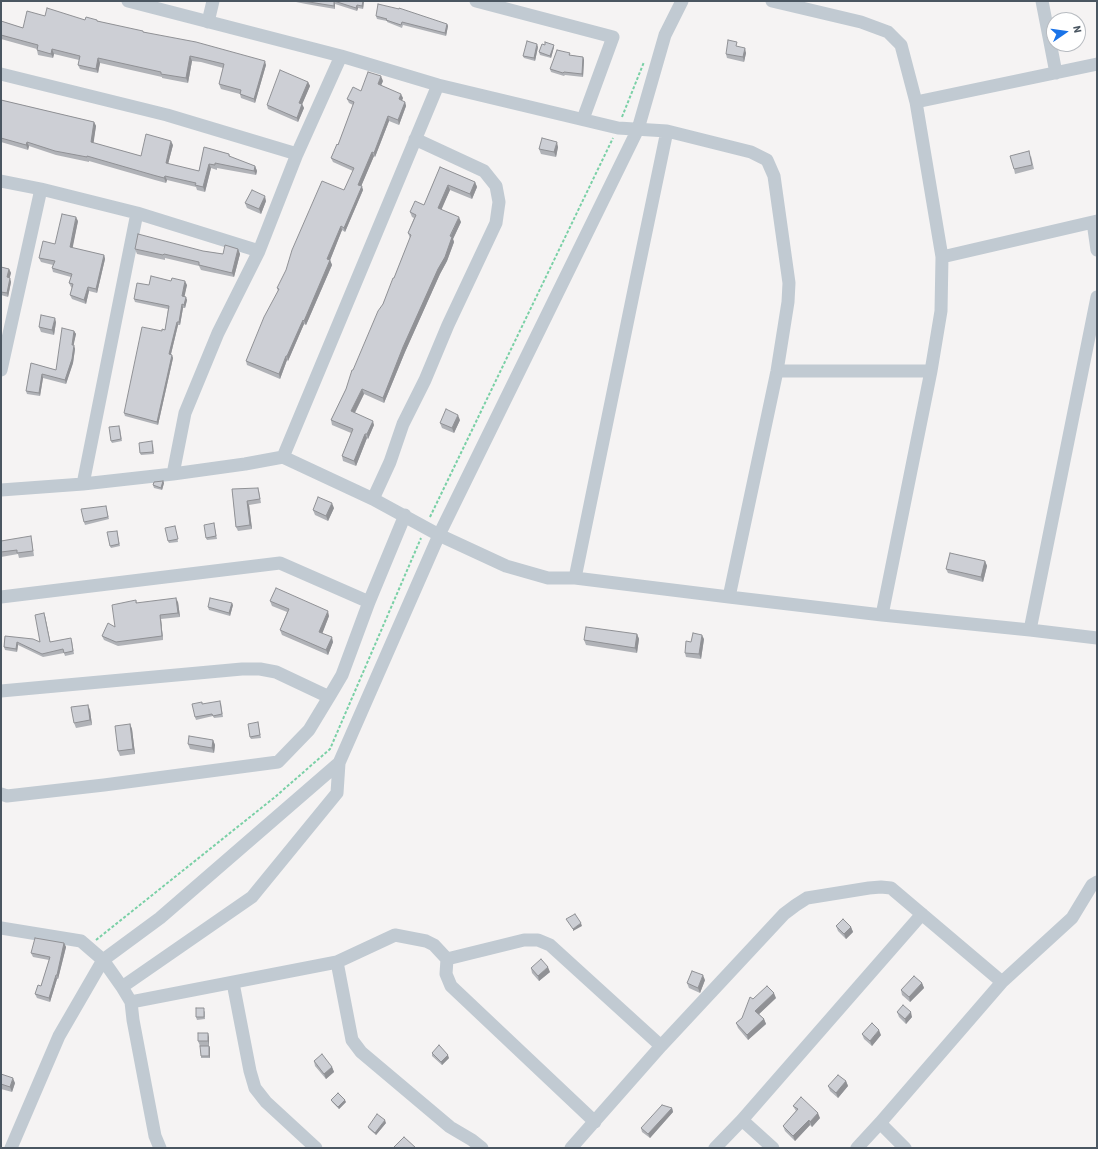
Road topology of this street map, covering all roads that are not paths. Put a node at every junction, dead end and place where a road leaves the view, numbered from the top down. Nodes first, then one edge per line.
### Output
1 (128, 1) edge
2 (213, 1) edge
3 (476, 1) edge
4 (682, 1) edge
5 (772, 1) edge
6 (1042, 1) edge
7 (208, 22) junction
8 (341, 56) junction
9 (1097, 64) edge
10 (1056, 73) junction
11 (1, 74) edge
12 (438, 85) junction
13 (916, 102) junction
14 (583, 119) junction
15 (638, 128) junction
16 (667, 132) junction
17 (415, 139) junction
18 (297, 154) junction
19 (1, 181) edge
20 (41, 189) junction
21 (137, 213) junction
22 (1095, 221) edge
23 (1097, 250) edge
24 (259, 251) junction
25 (942, 257) junction
26 (1097, 297) edge
27 (1, 370) edge
28 (777, 371) junction
29 (931, 371) junction
30 (283, 457) junction
31 (173, 474) junction
32 (83, 484) junction
33 (1, 490) edge
34 (374, 499) junction
35 (405, 515) junction
36 (439, 535) junction
37 (575, 578) junction
38 (1, 597) edge
39 (729, 598) junction
40 (369, 602) junction
41 (882, 615) junction
42 (1030, 630) junction
43 (1097, 638) edge
44 (1, 691) edge
45 (329, 697) junction
46 (339, 762) junction
47 (1, 794) edge
48 (1097, 882) edge
49 (922, 914) junction
50 (1, 928) edge
51 (447, 959) junction
52 (102, 960) junction
53 (337, 962) junction
54 (1002, 982) junction
55 (233, 983) junction
56 (122, 987) junction
57 (132, 1002) junction
58 (661, 1046) junction
59 (742, 1120) junction
60 (595, 1122) junction
61 (880, 1123) junction
62 (11, 1148) edge
63 (160, 1148) edge
64 (316, 1148) edge
65 (482, 1148) edge
66 (571, 1148) edge
67 (715, 1148) edge
68 (773, 1148) edge
69 (857, 1148) edge
70 (905, 1148) edge

1 - 7 street
2 - 7 street
3 - 14 street
4 - 15 street
5 - 13 street
6 - 10 street
7 - 8 street
8 - 12 street
8 - 18 street
9 - 10 street
10 - 13 street
11 - 18 street
12 - 14 street
12 - 17 street
13 - 25 street
14 - 15 street
15 - 16 street
15 - 36 street
16 - 28 street
16 - 37 street
17 - 30 street
17 - 34 street
18 - 24 street
19 - 20 street
20 - 21 street
20 - 27 street
21 - 24 street
21 - 32 street
22 - 23 street
22 - 25 street
24 - 31 street
25 - 29 street
26 - 42 street
28 - 29 street
28 - 39 street
29 - 41 street
30 - 31 street
30 - 34 street
31 - 32 street
32 - 33 street
34 - 35 street
35 - 36 street
35 - 40 street
36 - 37 street
36 - 46 street
37 - 39 street
38 - 40 street
39 - 41 street
40 - 45 street
41 - 42 street
42 - 43 street
44 - 45 street
45 - 47 street
46 - 52 street
46 - 56 street
48 - 54 street
49 - 54 street
49 - 58 street
49 - 59 street
50 - 52 street
51 - 53 street
51 - 58 street
51 - 60 street
52 - 56 street
52 - 62 street
53 - 55 street
53 - 65 street
54 - 61 street
55 - 57 street
55 - 64 street
56 - 57 street
57 - 63 street
58 - 60 street
59 - 67 street
59 - 68 street
60 - 66 street
61 - 69 street
61 - 70 street

